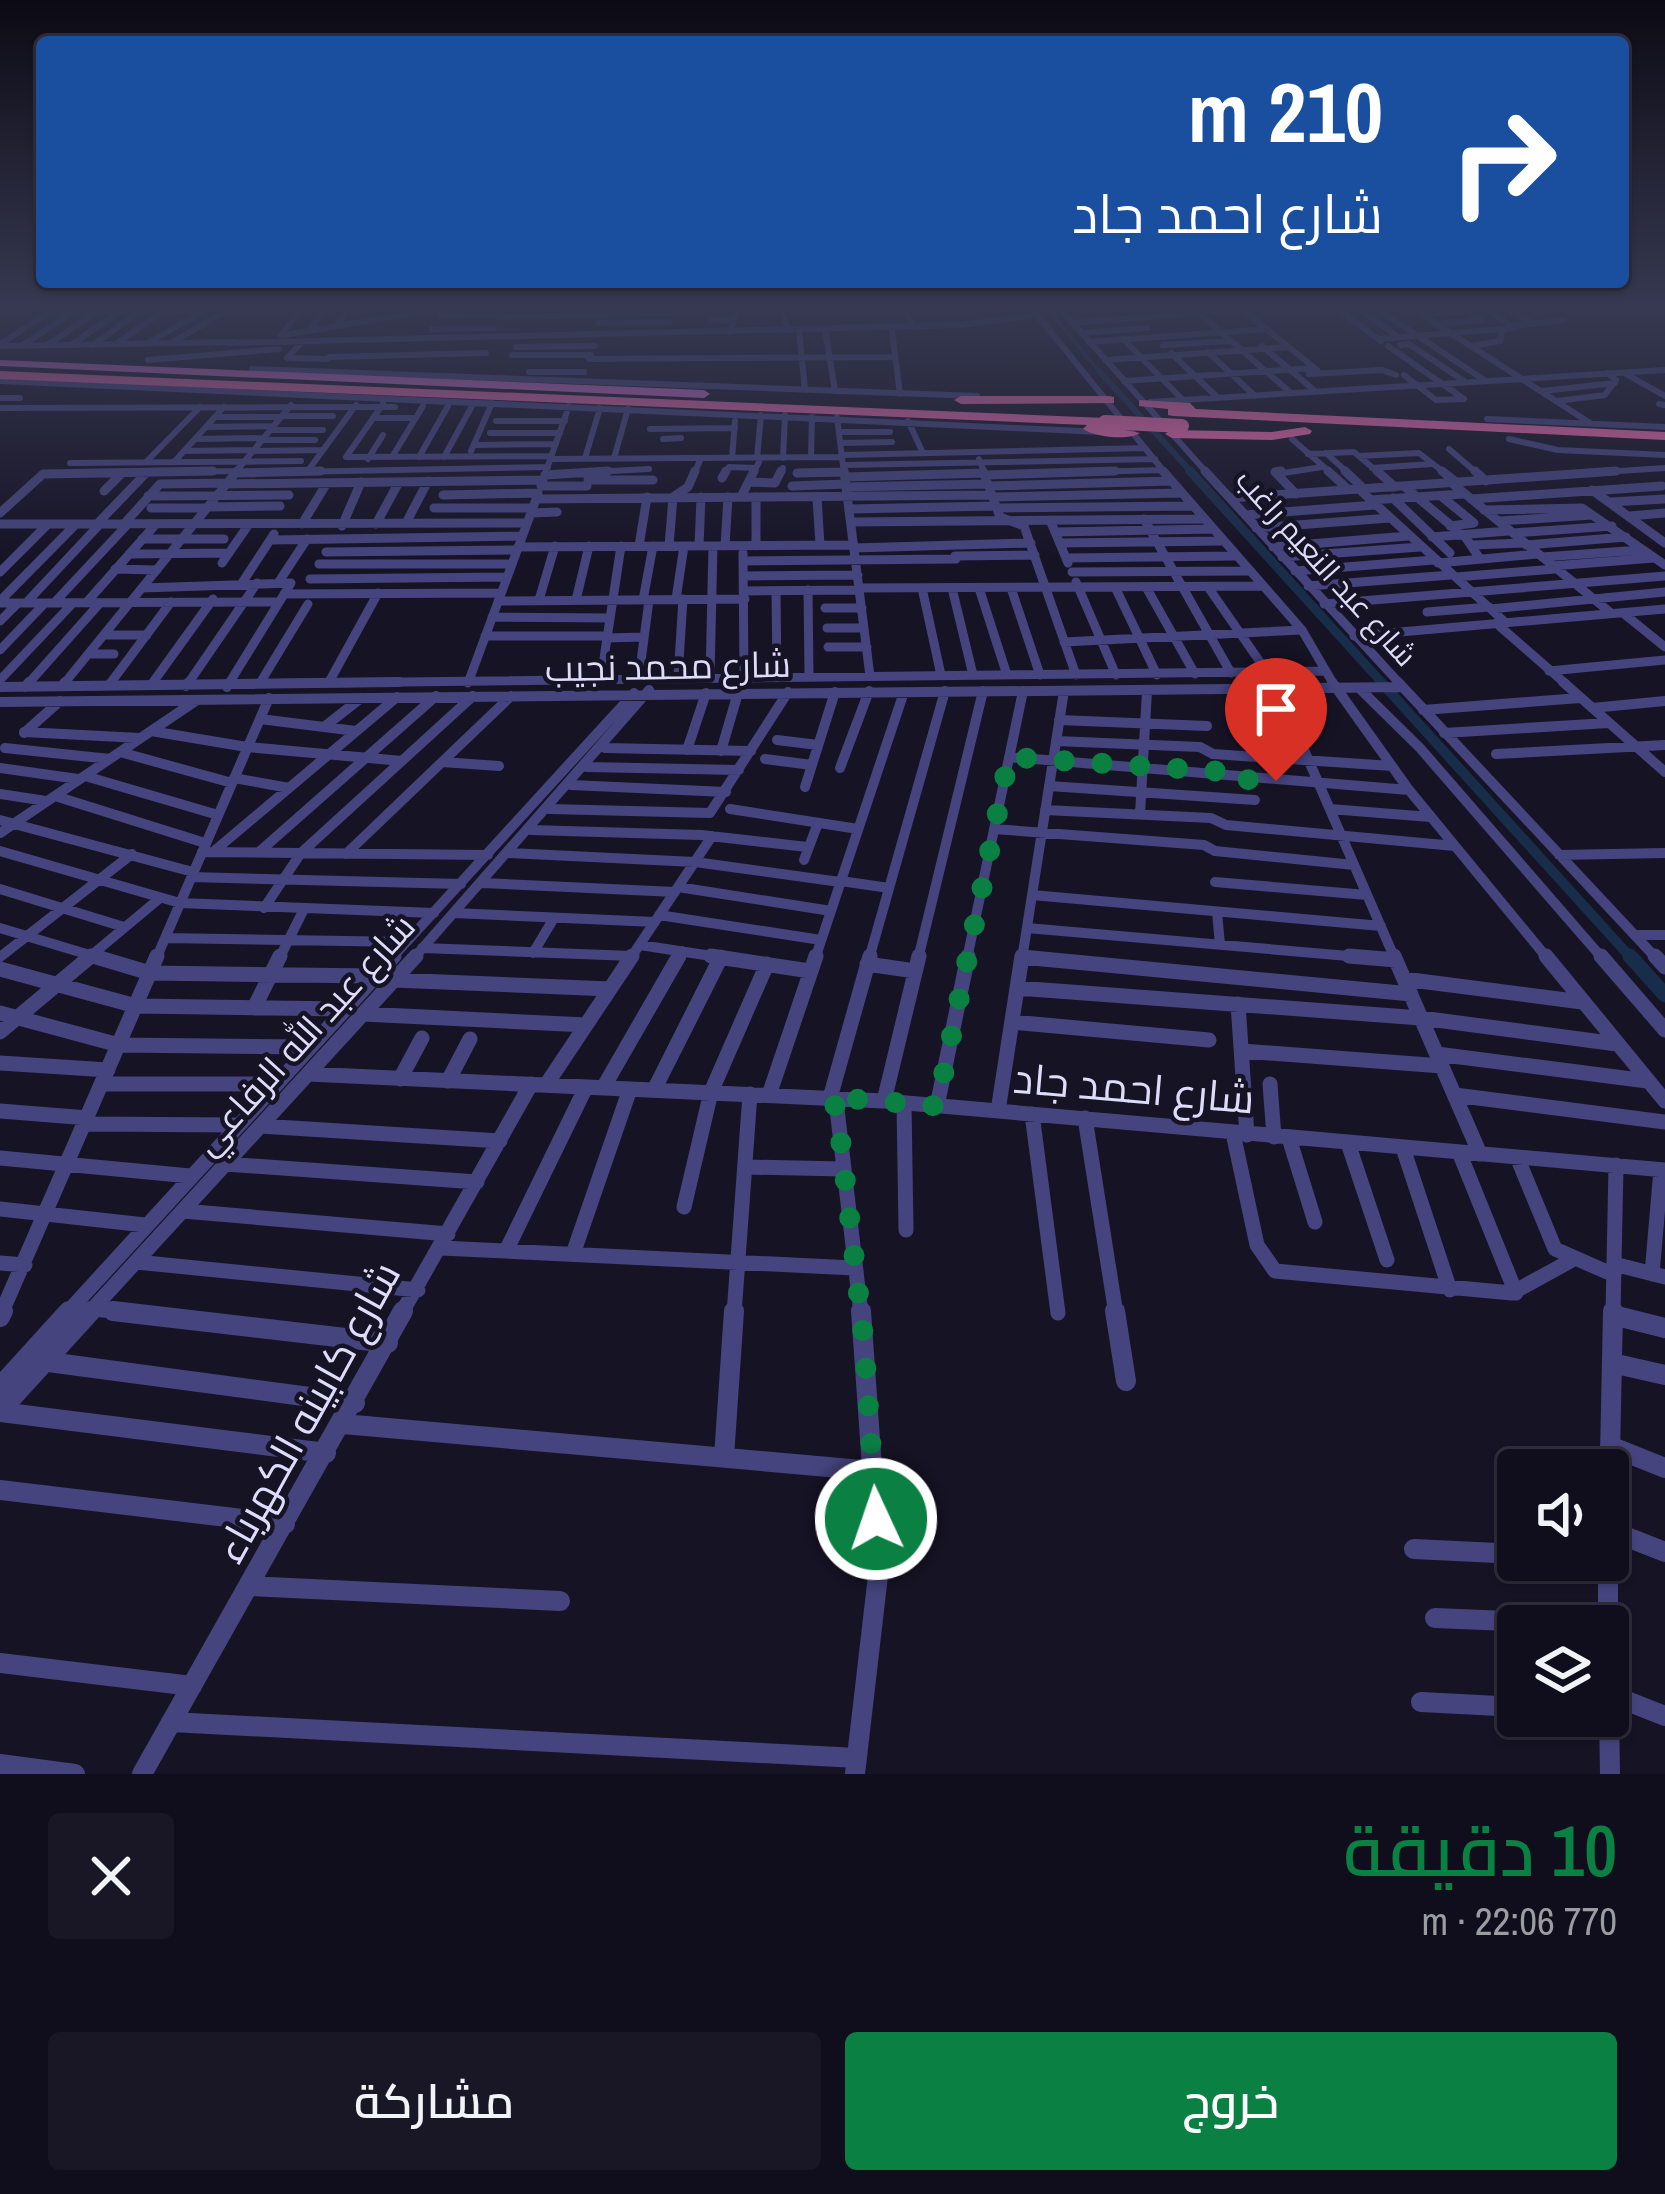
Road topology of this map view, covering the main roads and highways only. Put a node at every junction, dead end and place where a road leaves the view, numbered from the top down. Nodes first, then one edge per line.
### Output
1 (389, 393) edge
2 (659, 393) edge
3 (1143, 403) road end
4 (1105, 408) junction
5 (911, 412) junction
6 (1178, 418) junction
7 (1323, 420) junction
8 (1131, 431) road end
9 (1665, 436) edge
10 (1665, 451) edge

1 - 5 highway
2 - 5 highway
3 - 7 highway
4 - 5 highway
4 - 5 highway
4 - 6 highway, bridge
5 - 8 highway
6 - 7 highway
6 - 10 highway
7 - 9 highway

